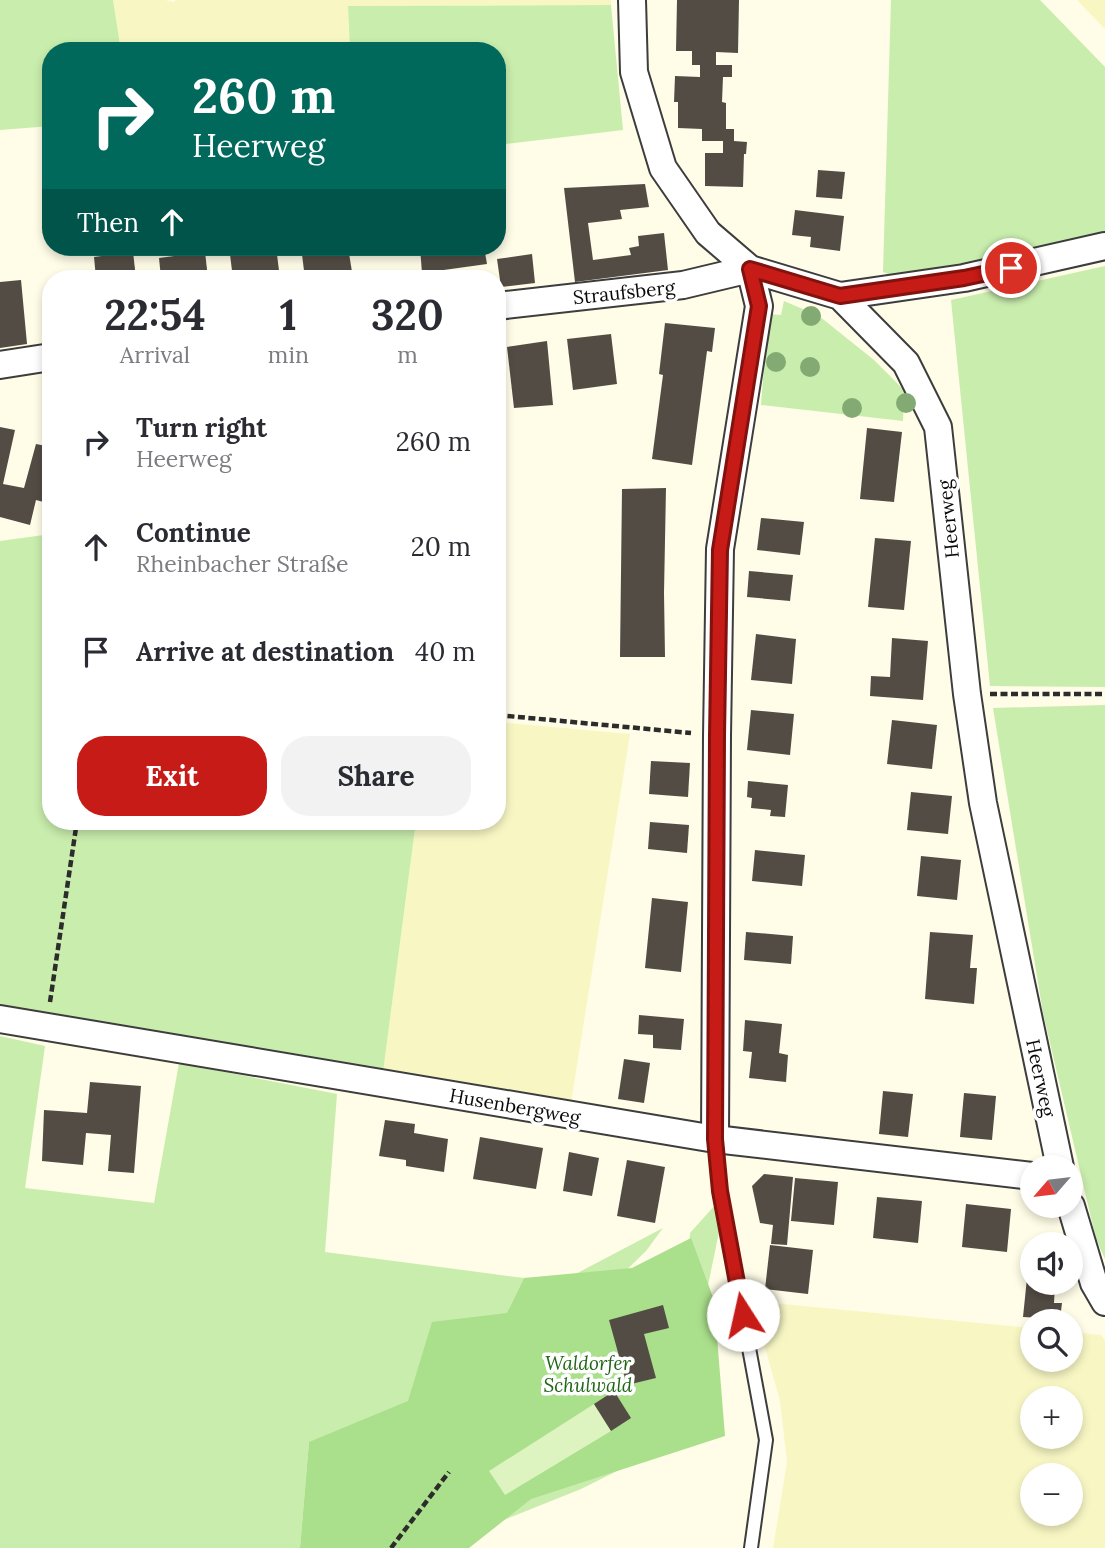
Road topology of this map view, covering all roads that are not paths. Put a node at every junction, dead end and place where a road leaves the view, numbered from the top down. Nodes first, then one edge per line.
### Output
1 (632, 0) edge
2 (1105, 246) edge
3 (750, 269) junction
4 (840, 296) junction
5 (506, 305) edge
6 (42, 358) edge
7 (0, 365) edge
8 (0, 1019) edge
9 (715, 1139) junction
10 (1057, 1155) edge
11 (1020, 1175) edge
12 (1075, 1218) edge
13 (1105, 1302) edge
14 (751, 1548) edge

1 - 3 street, Heerweg
2 - 4 street
3 - 4 street, Heerweg
3 - 5 street, Straufsberg
3 - 9 street
4 - 10 street, Heerweg
6 - 7 street
8 - 9 street, Husenbergweg
9 - 11 street, Husenbergweg
9 - 14 lane
12 - 13 street

